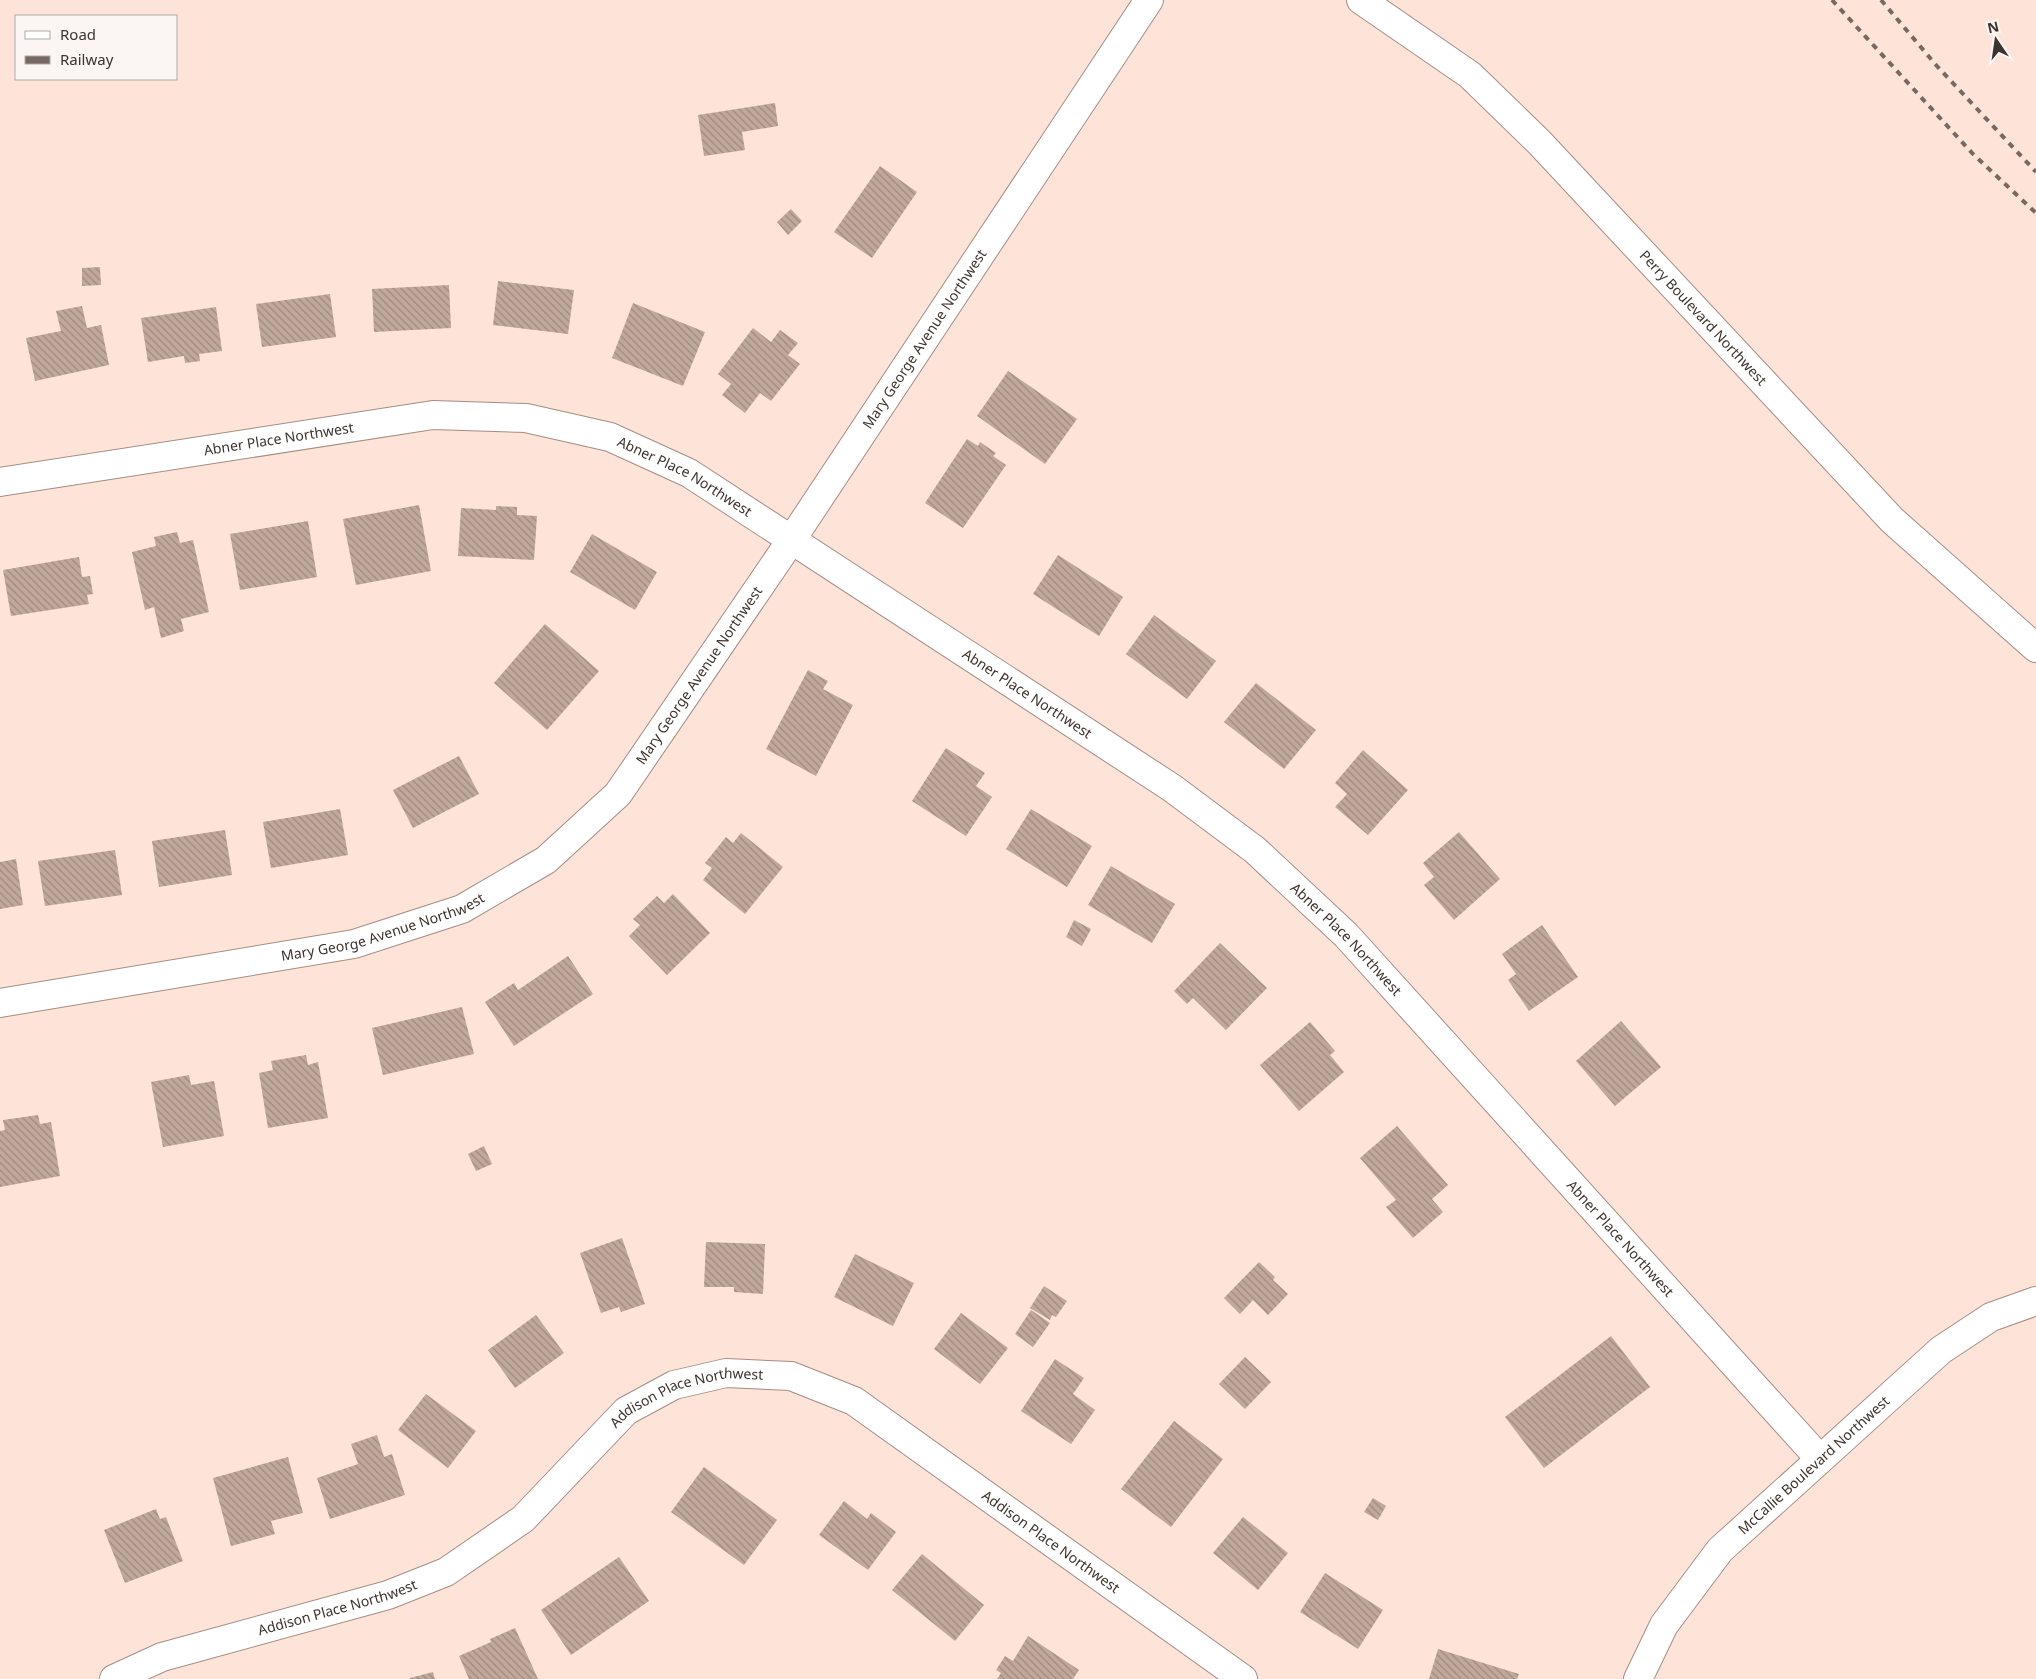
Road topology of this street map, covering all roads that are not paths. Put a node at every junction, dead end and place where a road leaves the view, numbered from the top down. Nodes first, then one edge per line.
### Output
1 (1150, 0) edge
2 (1361, 0) edge
3 (0, 482) edge
4 (792, 539) junction
5 (2036, 648) edge
6 (0, 1004) edge
7 (2036, 1301) edge
8 (1820, 1458) junction
9 (114, 1679) edge
10 (1243, 1679) edge
11 (1638, 1679) edge

1 - 4 street, Mary George Avenue Northwest
2 - 5 street, Perry Boulevard Northwest
3 - 4 street, Abner Place Northwest
4 - 6 street, Mary George Avenue Northwest
4 - 8 street, Abner Place Northwest
7 - 8 street, McCallie Boulevard Northwest
8 - 11 street, McCallie Boulevard Northwest
9 - 10 street, Addison Place Northwest

